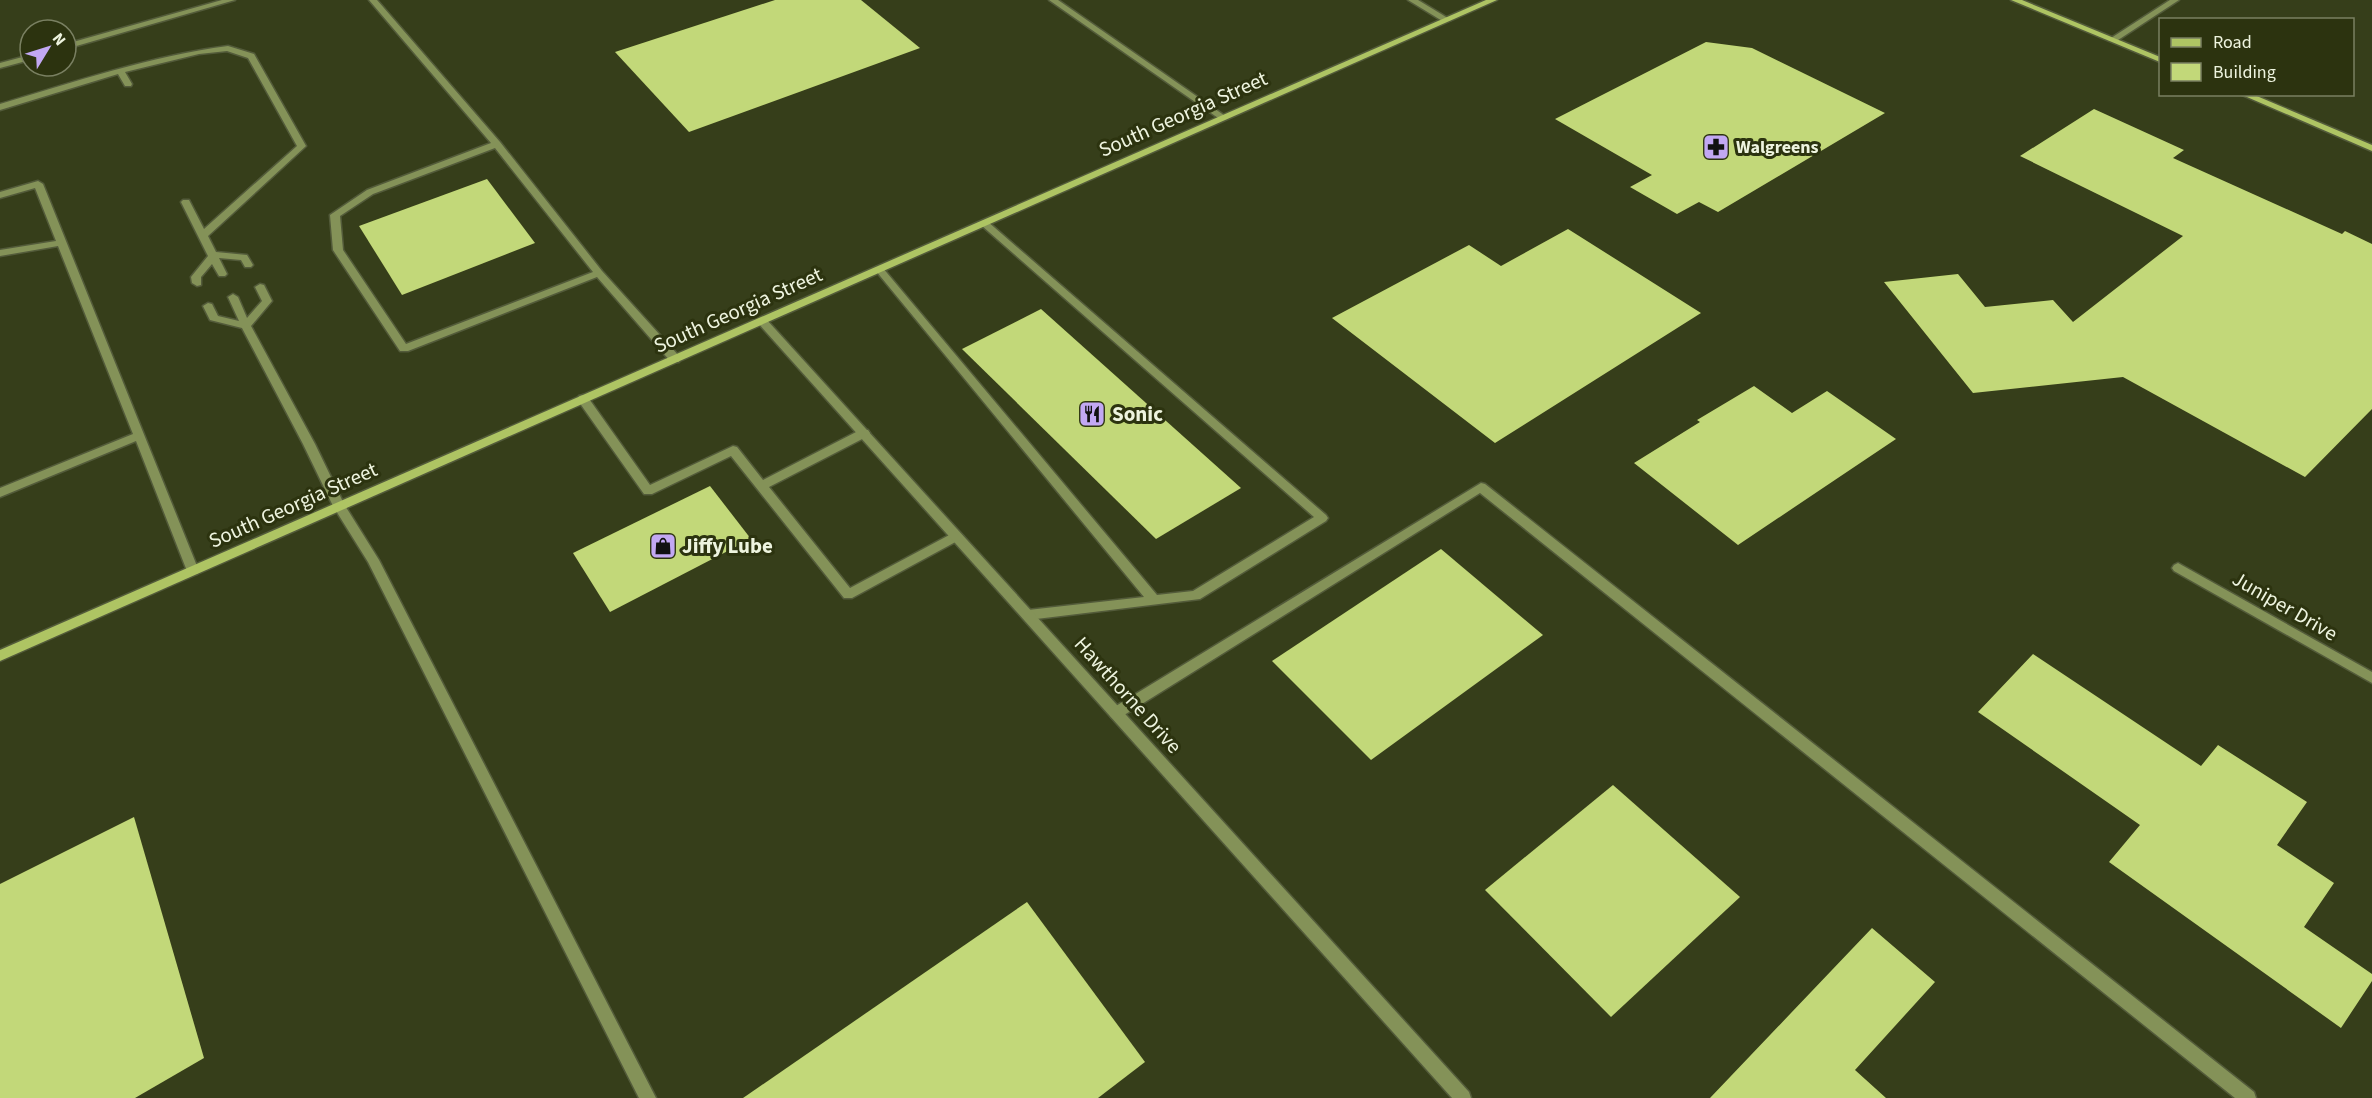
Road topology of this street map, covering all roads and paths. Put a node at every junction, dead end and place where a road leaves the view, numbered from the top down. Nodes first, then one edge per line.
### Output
1 (231, 0) edge
2 (373, 0) edge
3 (1053, 0) edge
4 (1412, 0) edge
5 (1493, 0) edge
6 (2015, 0) edge
7 (2175, 0) edge
8 (1447, 20) junction
9 (2112, 40) junction
10 (78, 44) edge
11 (2159, 60) edge
12 (18, 61) edge
13 (0, 66) edge
14 (120, 71) junction
15 (128, 84) dead end
16 (2249, 96) edge
17 (0, 107) edge
18 (1224, 118) junction
19 (497, 144) junction
20 (2372, 148) edge
21 (0, 195) edge
22 (186, 202) dead end
23 (984, 223) junction
24 (204, 235) junction
25 (60, 243) junction
26 (12, 251) junction
27 (0, 253) edge
28 (214, 255) junction
29 (0, 259) edge
30 (248, 265) dead end
31 (879, 269) junction
32 (599, 273) junction
33 (222, 274) dead end
34 (197, 283) dead end
35 (260, 287) dead end
36 (233, 297) dead end
37 (208, 306) dead end
38 (762, 321) junction
39 (246, 326) junction
40 (675, 359) junction
41 (583, 399) junction
42 (864, 433) junction
43 (138, 436) junction
44 (761, 486) junction
45 (0, 493) edge
46 (339, 506) junction
47 (957, 536) junction
48 (2178, 567) dead end
49 (193, 571) junction
50 (1154, 600) junction
51 (1028, 615) junction
52 (0, 656) edge
53 (2372, 678) edge
54 (1116, 713) junction
55 (648, 1098) edge
56 (1463, 1098) edge
57 (2248, 1098) edge

1 - 10 street
2 - 19 street
3 - 18 street
4 - 8 street
5 - 8 main road, South Georgia Street
6 - 9 main road
7 - 9 street
8 - 18 main road, South Georgia Street
9 - 11 main road
12 - 13 street
14 - 15 street
14 - 17 street
14 - 24 street
16 - 20 main road
18 - 23 main road, South Georgia Street
19 - 32 street
19 - 32 street
21 - 25 street
22 - 24 street
23 - 31 main road, South Georgia Street
23 - 50 street
24 - 28 street
25 - 26 street
25 - 43 street
26 - 27 street
26 - 29 street
28 - 30 street
28 - 33 street
28 - 34 street
31 - 38 main road, South Georgia Street
31 - 50 street
32 - 40 street
35 - 39 street
36 - 39 street
37 - 39 street
38 - 40 main road, South Georgia Street
38 - 42 street, Hawthorne Drive
39 - 46 street
40 - 41 main road, South Georgia Street
41 - 44 street
41 - 46 main road, South Georgia Street
42 - 44 street
42 - 47 street, Hawthorne Drive
43 - 45 street
43 - 49 street
44 - 47 street
46 - 49 main road, South Georgia Street
46 - 55 street
47 - 51 street, Hawthorne Drive
48 - 53 street, Juniper Drive
49 - 52 main road, South Georgia Street
50 - 51 street
51 - 54 street, Hawthorne Drive
54 - 56 street, Hawthorne Drive
54 - 57 street

